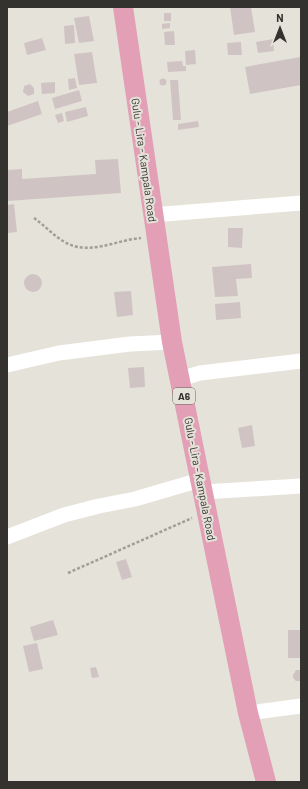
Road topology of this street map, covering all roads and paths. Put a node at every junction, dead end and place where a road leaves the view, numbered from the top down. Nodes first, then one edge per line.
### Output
1 (123, 7) edge
2 (301, 203) edge
3 (152, 215) junction
4 (34, 218) dead end
5 (155, 237) junction
6 (172, 342) junction
7 (301, 361) edge
8 (7, 365) edge
9 (180, 379) junction
10 (301, 486) edge
11 (203, 494) junction
12 (7, 537) edge
13 (68, 573) dead end
14 (301, 706) edge
15 (248, 714) junction
16 (266, 782) edge

1 - 3 main road, Gulu - Lira - Kampala Road / A6
2 - 3 street
3 - 5 main road, Gulu - Lira - Kampala Road / A6
4 - 5 path
5 - 6 main road, Gulu - Lira - Kampala Road / A6
6 - 8 street
6 - 9 main road, Gulu - Lira - Kampala Road / A6
7 - 9 street
9 - 11 main road, Gulu - Lira - Kampala Road / A6
10 - 11 street
11 - 12 street
11 - 13 path
11 - 15 main road, Gulu - Lira - Kampala Road / A6
14 - 15 street
15 - 16 main road, Gulu - Lira - Kampala Road / A6

